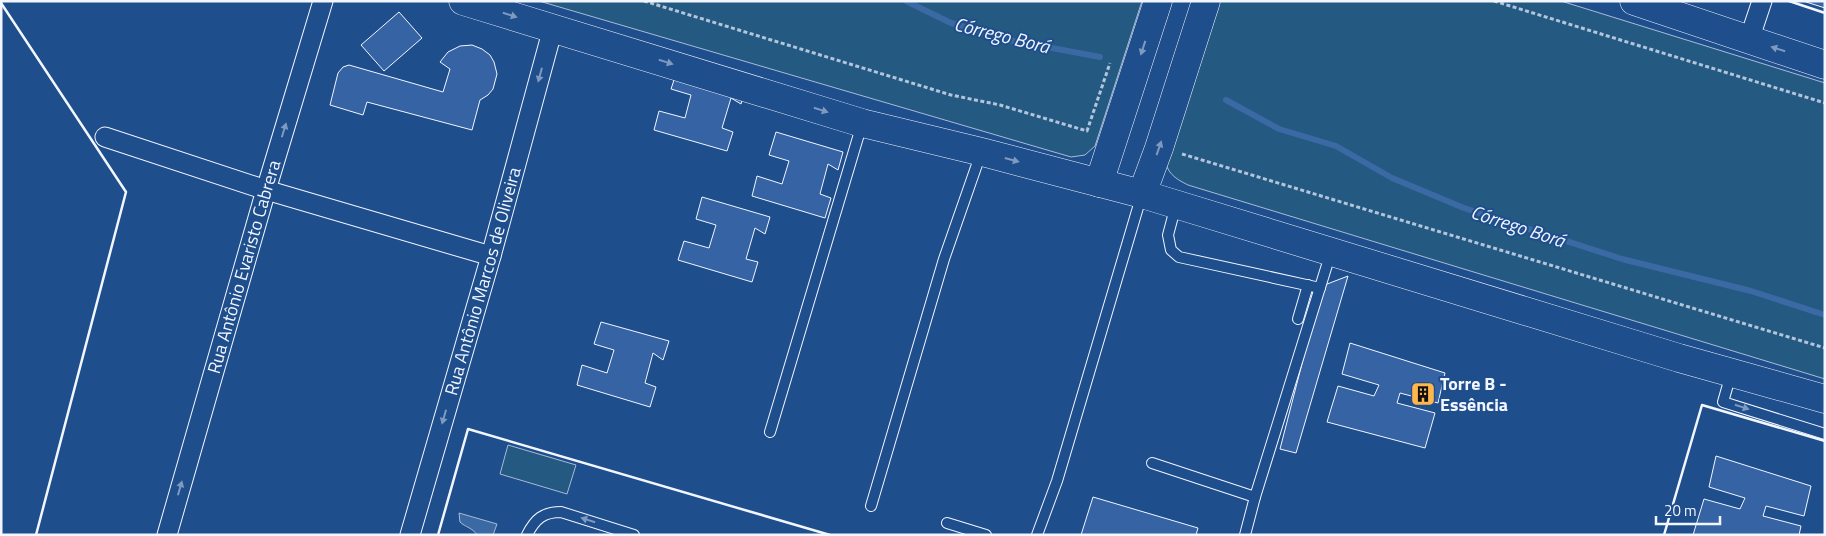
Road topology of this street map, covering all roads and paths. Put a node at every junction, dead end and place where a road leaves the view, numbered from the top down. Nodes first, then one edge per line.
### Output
1 (323, 1) edge
2 (463, 1) edge
3 (644, 1) edge
4 (1158, 1) edge
5 (1206, 1) edge
6 (1494, 1) edge
7 (1634, 1) edge
8 (1762, 1) edge
9 (553, 28) junction
10 (1749, 40) junction
11 (1112, 57) dead end
12 (1825, 64) edge
13 (1825, 103) edge
14 (862, 123) junction
15 (104, 137) dead end
16 (982, 152) junction
17 (1181, 154) dead end
18 (1099, 183) junction
19 (266, 190) junction
20 (1142, 194) junction
21 (1176, 205) junction
22 (1331, 251) junction
23 (491, 256) junction
24 (1308, 285) junction
25 (1320, 288) junction
26 (1298, 319) dead end
27 (1825, 348) edge
28 (1731, 374) junction
29 (1825, 399) edge
30 (770, 432) dead end
31 (1825, 434) edge
32 (1152, 463) dead end
33 (1255, 497) junction
34 (871, 506) dead end
35 (947, 523) dead end
36 (166, 535) edge
37 (410, 535) edge
38 (527, 535) edge
39 (634, 535) edge
40 (986, 535) edge
41 (1037, 535) edge
42 (1246, 535) edge

19 -> 1 street, Rua Antônio Evaristo Cabrera
2 -> 9 main road
3 - 11 path
4 -> 18 main road
20 -> 5 main road
6 - 13 path
7 - 10 main road
8 - 10 street
9 -> 14 main road
9 -> 23 street, Rua Antônio Marcos de Oliveira
12 -> 10 main road
14 - 16 main road
14 - 30 lane
15 - 19 street
16 -> 18 main road
16 - 34 lane
17 - 27 path
18 - 20 main road
19 - 23 street
36 -> 19 street, Rua Antônio Evaristo Cabrera
20 - 21 main road
20 - 41 lane
21 - 22 main road
21 - 24 lane
22 - 25 lane
22 - 28 main road
23 -> 37 street, Rua Antônio Marcos de Oliveira
24 - 25 lane
24 - 26 lane
25 - 33 lane
28 - 29 main road
28 -> 31 lane
32 - 33 lane
33 - 42 lane
35 - 40 lane
39 -> 38 lane

